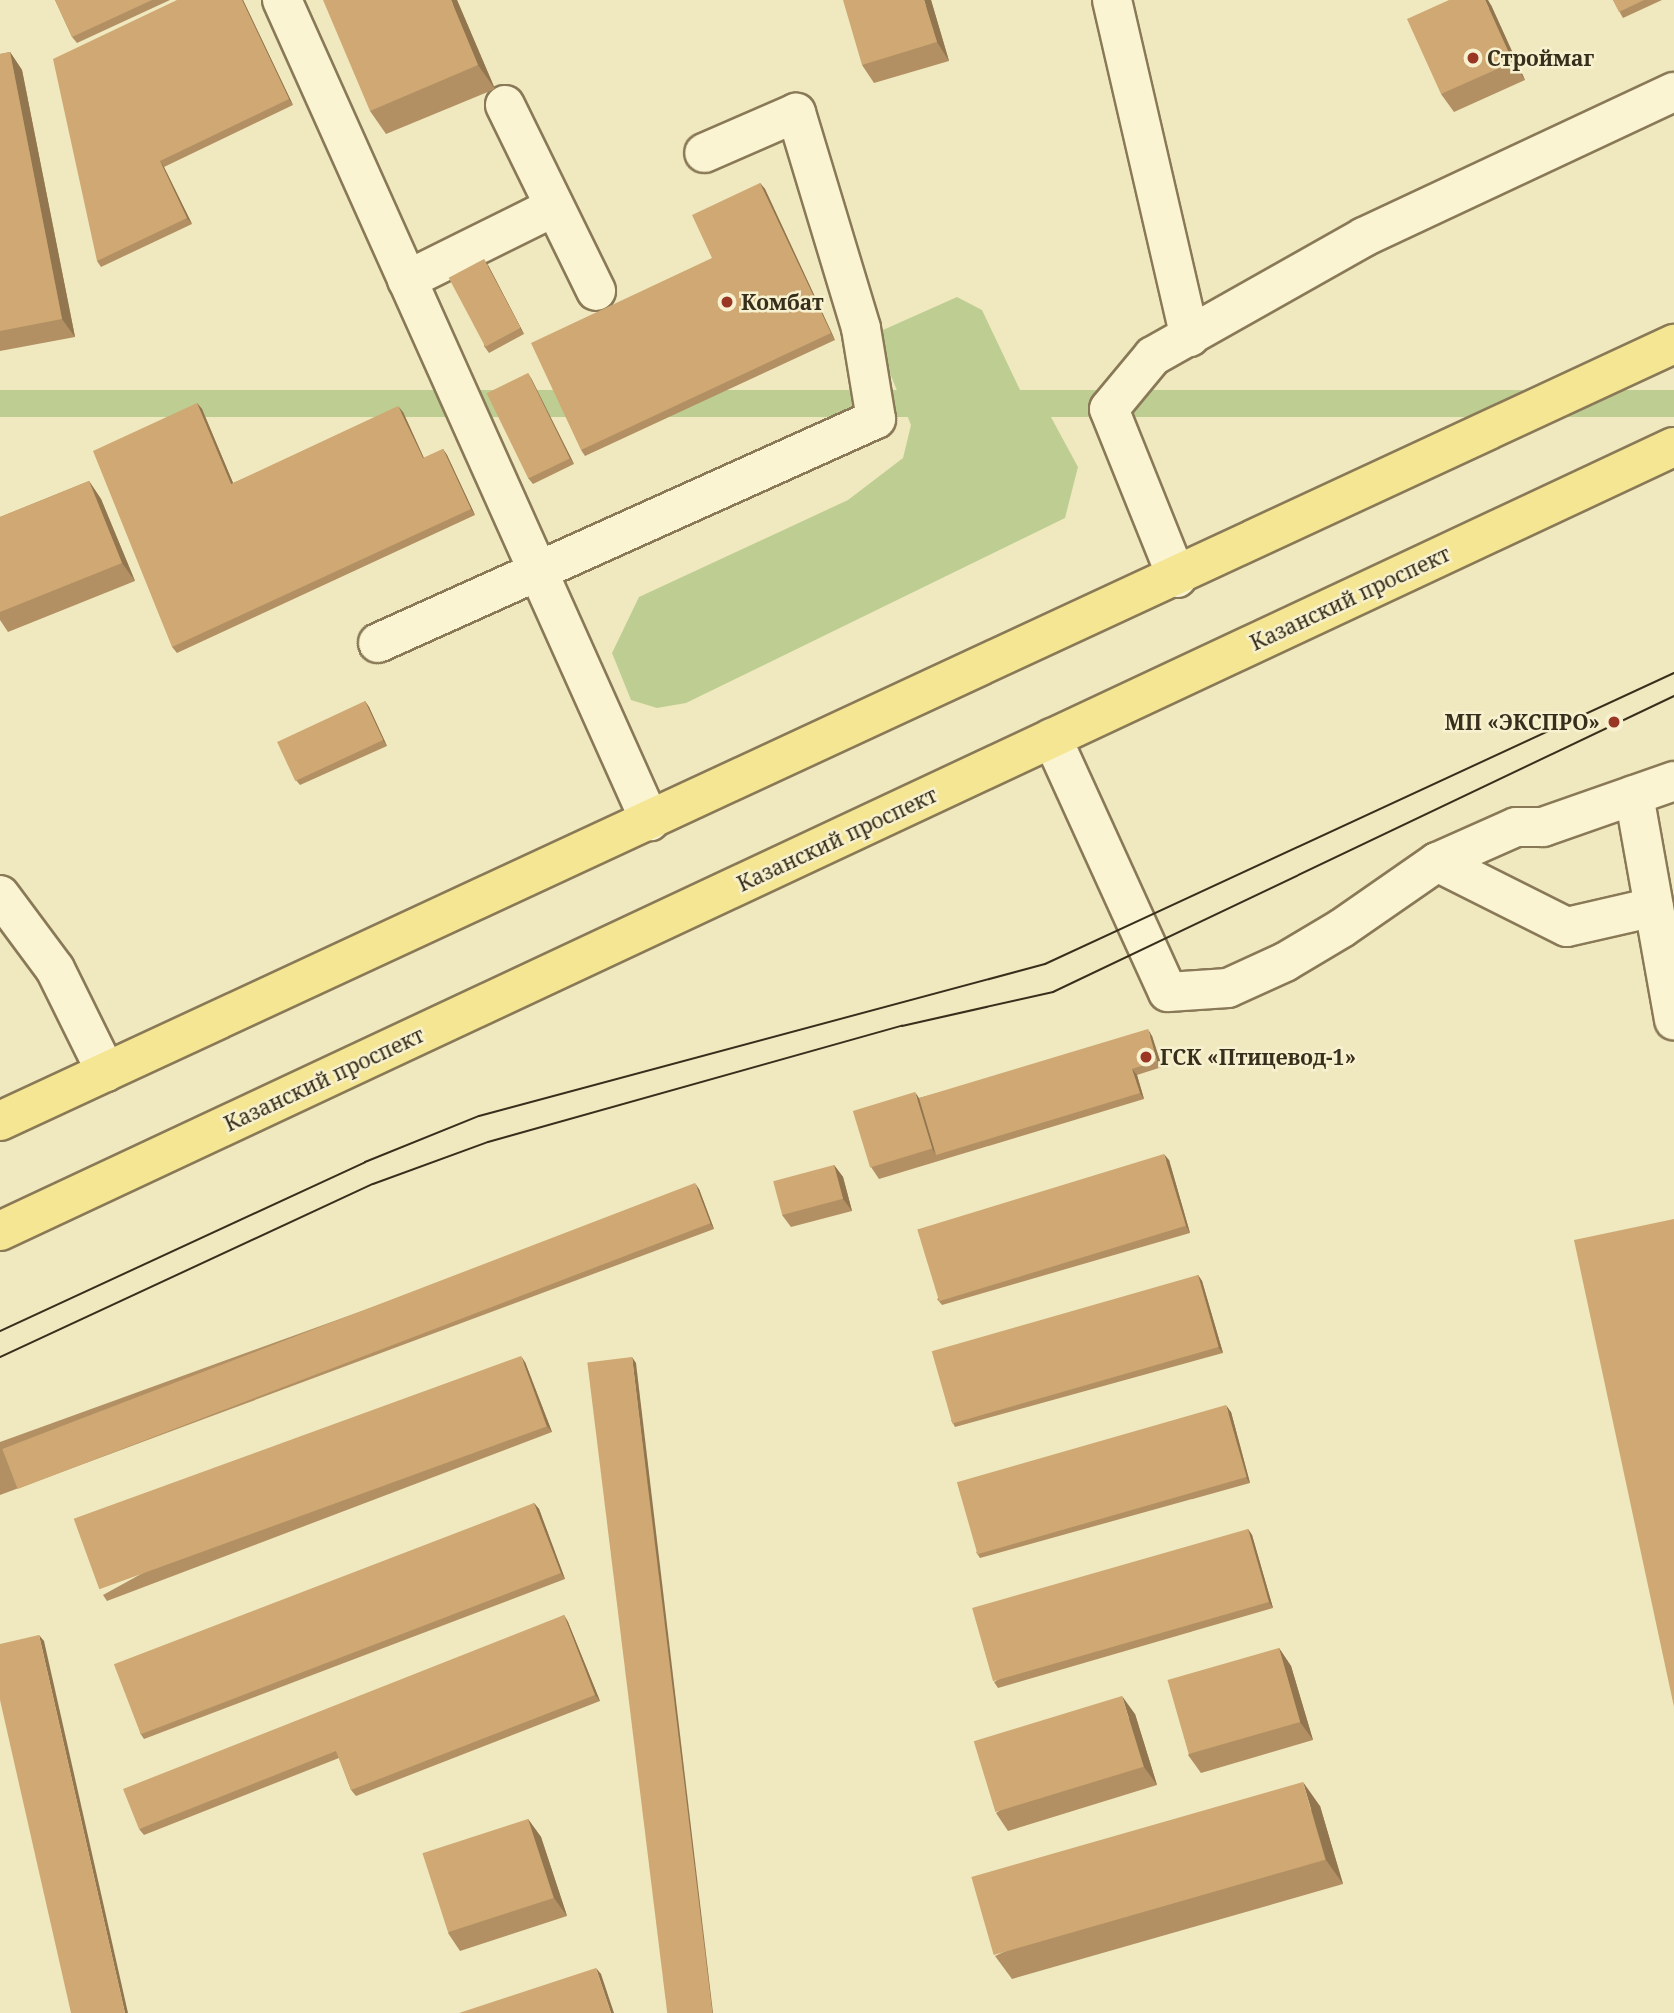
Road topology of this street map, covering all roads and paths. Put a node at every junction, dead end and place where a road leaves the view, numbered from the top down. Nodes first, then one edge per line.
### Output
1 (282, 0) edge
2 (1112, 0) edge
3 (1674, 92) edge
4 (505, 105) dead end
5 (704, 153) dead end
6 (554, 207) junction
7 (407, 280) junction
8 (596, 291) dead end
9 (1190, 337) junction
10 (1674, 344) edge
11 (1674, 447) edge
12 (537, 572) junction
13 (1177, 578) junction
14 (378, 643) dead end
15 (1052, 738) junction
16 (1674, 781) edge
17 (1634, 795) junction
18 (650, 821) junction
19 (1437, 862) junction
20 (0, 895) edge
21 (1654, 907) junction
22 (1674, 1020) edge
23 (106, 1072) junction
24 (0, 1121) edge
25 (0, 1231) edge

1 - 7 lane
2 - 9 lane
3 - 9 lane
4 - 6 lane
5 - 12 lane
6 - 7 lane
6 - 8 lane
7 - 12 lane
9 - 13 lane
10 - 13 main road
11 - 15 main road, Казанский проспект
12 - 14 lane
12 - 18 lane
13 - 18 main road
15 - 19 lane
15 - 25 main road, Казанский проспект
16 - 17 lane
17 - 19 lane
17 - 21 lane
18 - 23 main road
19 - 21 lane
20 - 23 lane
21 - 22 lane
23 - 24 main road

